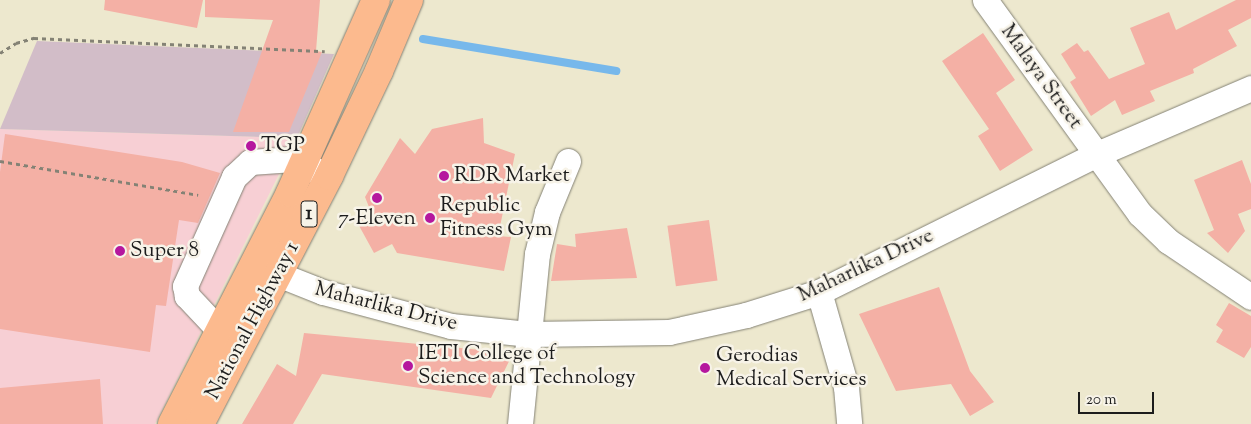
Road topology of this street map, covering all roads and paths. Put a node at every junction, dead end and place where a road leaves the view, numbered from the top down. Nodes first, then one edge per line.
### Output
1 (376, 0) edge
2 (409, 0) edge
3 (985, 0) edge
4 (0, 53) edge
5 (353, 56) junction
6 (1251, 88) edge
7 (1097, 154) junction
8 (0, 161) edge
9 (568, 161) dead end
10 (304, 164) junction
11 (329, 176) junction
12 (200, 196) dead end
13 (265, 269) junction
14 (819, 292) junction
15 (1251, 297) edge
16 (528, 334) junction
17 (230, 335) junction
18 (172, 424) edge
19 (200, 424) edge
20 (520, 424) edge
21 (849, 424) edge

1 - 5 highway, National Highway 1 / 1
2 - 11 highway, National Highway 1 / 1
3 - 7 street, Malaya Street
4 - 5 path
5 - 10 highway, National Highway 1 / 1
6 - 7 street, Maharlika Drive
7 - 14 street, Maharlika Drive
7 - 15 street, Malaya Street
8 - 12 path
9 - 16 street
10 - 11 street
10 - 13 highway, National Highway 1 / 1
10 - 17 street
11 - 13 highway, National Highway 1 / 1
13 - 16 street, Maharlika Drive
13 - 17 highway, National Highway 1 / 1
14 - 16 street, Maharlika Drive
14 - 21 street
16 - 20 street
17 - 18 highway, National Highway 1 / 1
17 - 19 highway, National Highway 1 / 1

